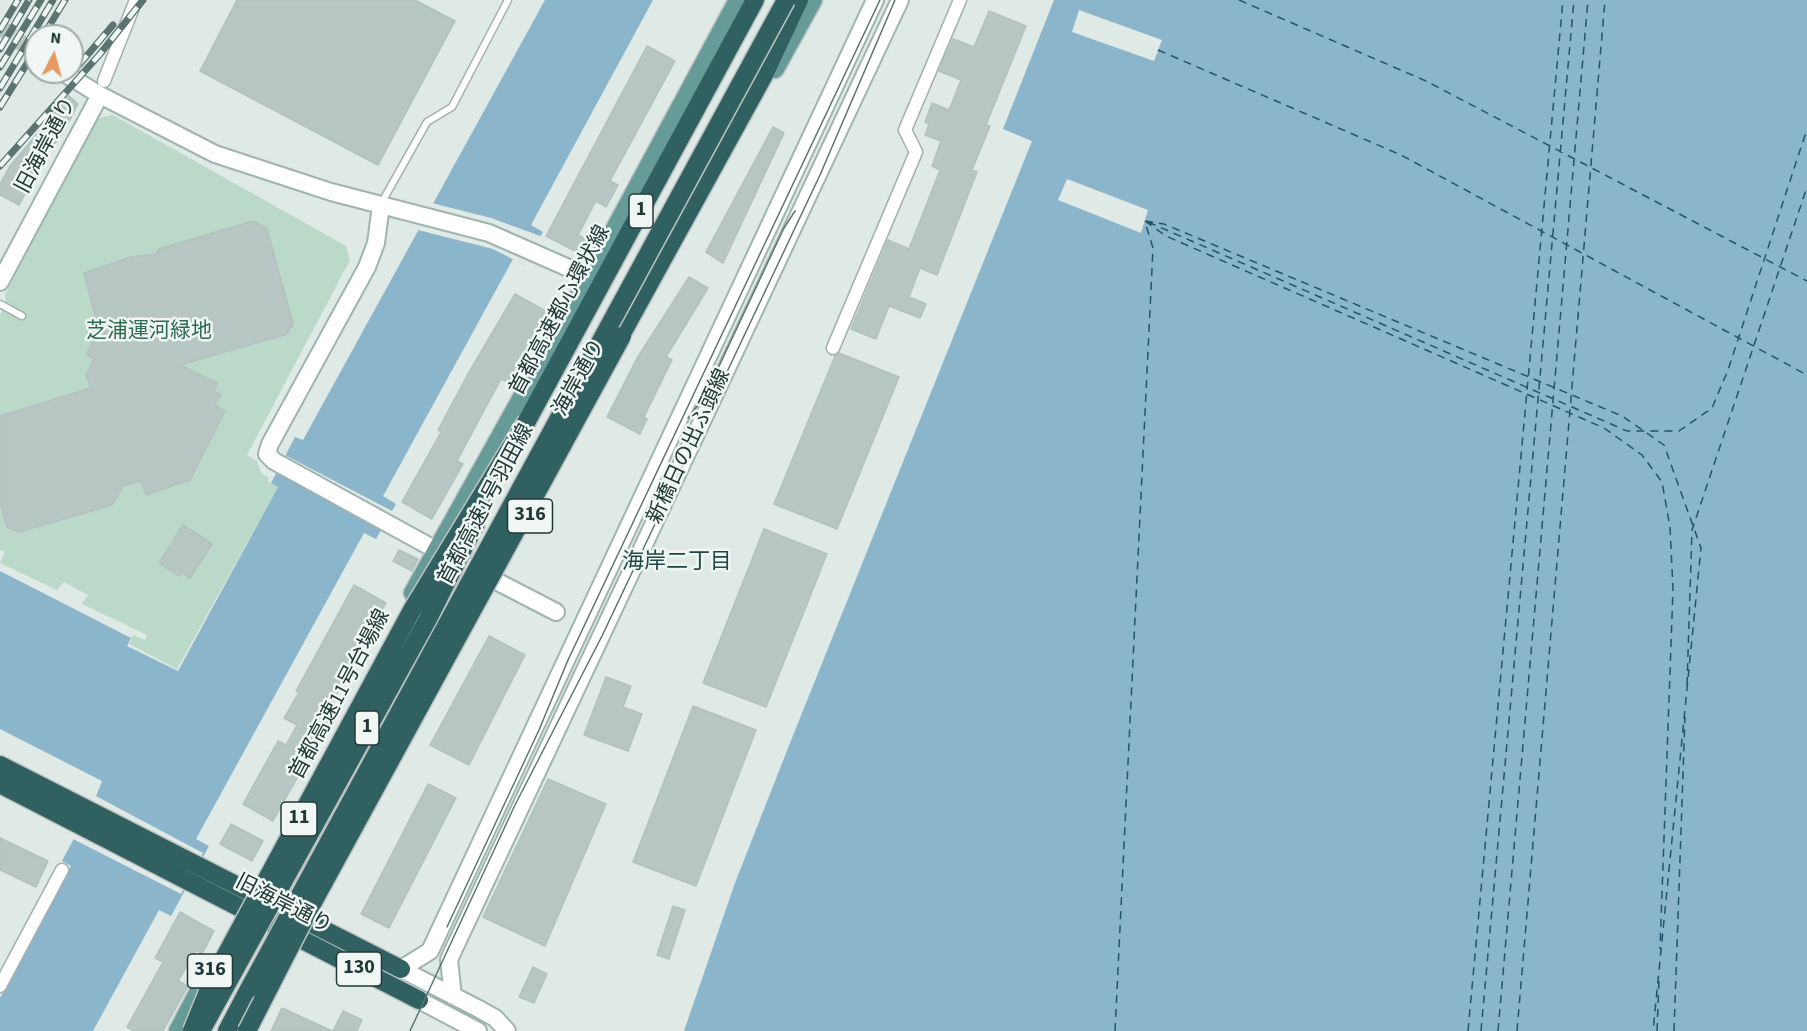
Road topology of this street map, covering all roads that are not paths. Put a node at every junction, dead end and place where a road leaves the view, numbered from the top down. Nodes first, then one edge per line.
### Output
1 (136, 0) edge
2 (508, 0) edge
3 (738, 0) edge
4 (755, 0) edge
5 (786, 0) edge
6 (799, 0) edge
7 (813, 0) edge
8 (875, 0) edge
9 (900, 0) edge
10 (960, 0) edge
11 (84, 81) edge
12 (102, 88) junction
13 (381, 205) junction
14 (590, 277) junction
15 (0, 282) edge
16 (0, 304) edge
17 (22, 316) dead end
18 (622, 336) junction
19 (833, 348) dead end
20 (527, 421) junction
21 (502, 527) junction
22 (436, 550) junction
23 (495, 580) junction
24 (556, 612) dead end
25 (417, 682) junction
26 (0, 765) edge
27 (0, 784) edge
28 (83, 818) junction
29 (62, 870) dead end
30 (246, 902) junction
31 (312, 904) junction
32 (303, 930) junction
33 (401, 969) junction
34 (0, 986) edge
35 (453, 996) junction
36 (419, 1000) joint
37 (178, 1031) edge
38 (192, 1031) edge
39 (202, 1031) edge
40 (227, 1031) edge
41 (247, 1031) edge
42 (478, 1031) edge
43 (507, 1031) edge

1 - 12 street
2 - 13 lane
3 - 14 main road, 海岸通り / 316
4 - 20 highway, 首都高速都心環状線 / 1
5 - 21 highway, 首都高速1号羽田線 / 1, bridge
6 - 18 highway
7 - 23 main road, 海岸通り / 316
8 - 33 main road, 新橋日の出ふ頭線
9 - 35 main road, 新橋日の出ふ頭線
10 - 19 street
11 - 12 main road
12 - 13 main road
12 - 15 main road, 旧海岸通り
13 - 14 main road
13 - 22 main road
14 - 22 main road, 海岸通り / 316
16 - 17 lane
18 - 21 highway, bridge
18 - 31 highway, bridge
20 - 38 highway, 首都高速11号台場線 / 11, bridge
20 - 39 highway, 首都高速1号羽田線 / 1, bridge
21 - 25 highway, 首都高速1号羽田線 / 1, bridge
22 - 23 main road
22 - 30 main road, 海岸通り / 316
23 - 24 main road
23 - 32 main road, 海岸通り / 316
25 - 31 highway, 11, bridge
25 - 40 highway, 首都高速1号羽田線 / 1, bridge
26 - 28 highway, 130
27 - 28 highway, 130
28 - 30 highway, 旧海岸通り / 130
29 - 34 street
30 - 32 highway, 旧海岸通り / 130
30 - 37 main road, 海岸通り / 316
31 - 41 highway, 11, bridge
32 - 33 highway, 旧海岸通り / 130
32 - 36 highway, 旧海岸通り / 130
32 - 41 main road, 海岸通り / 316
33 - 35 main road
35 - 43 main road
36 - 42 main road

